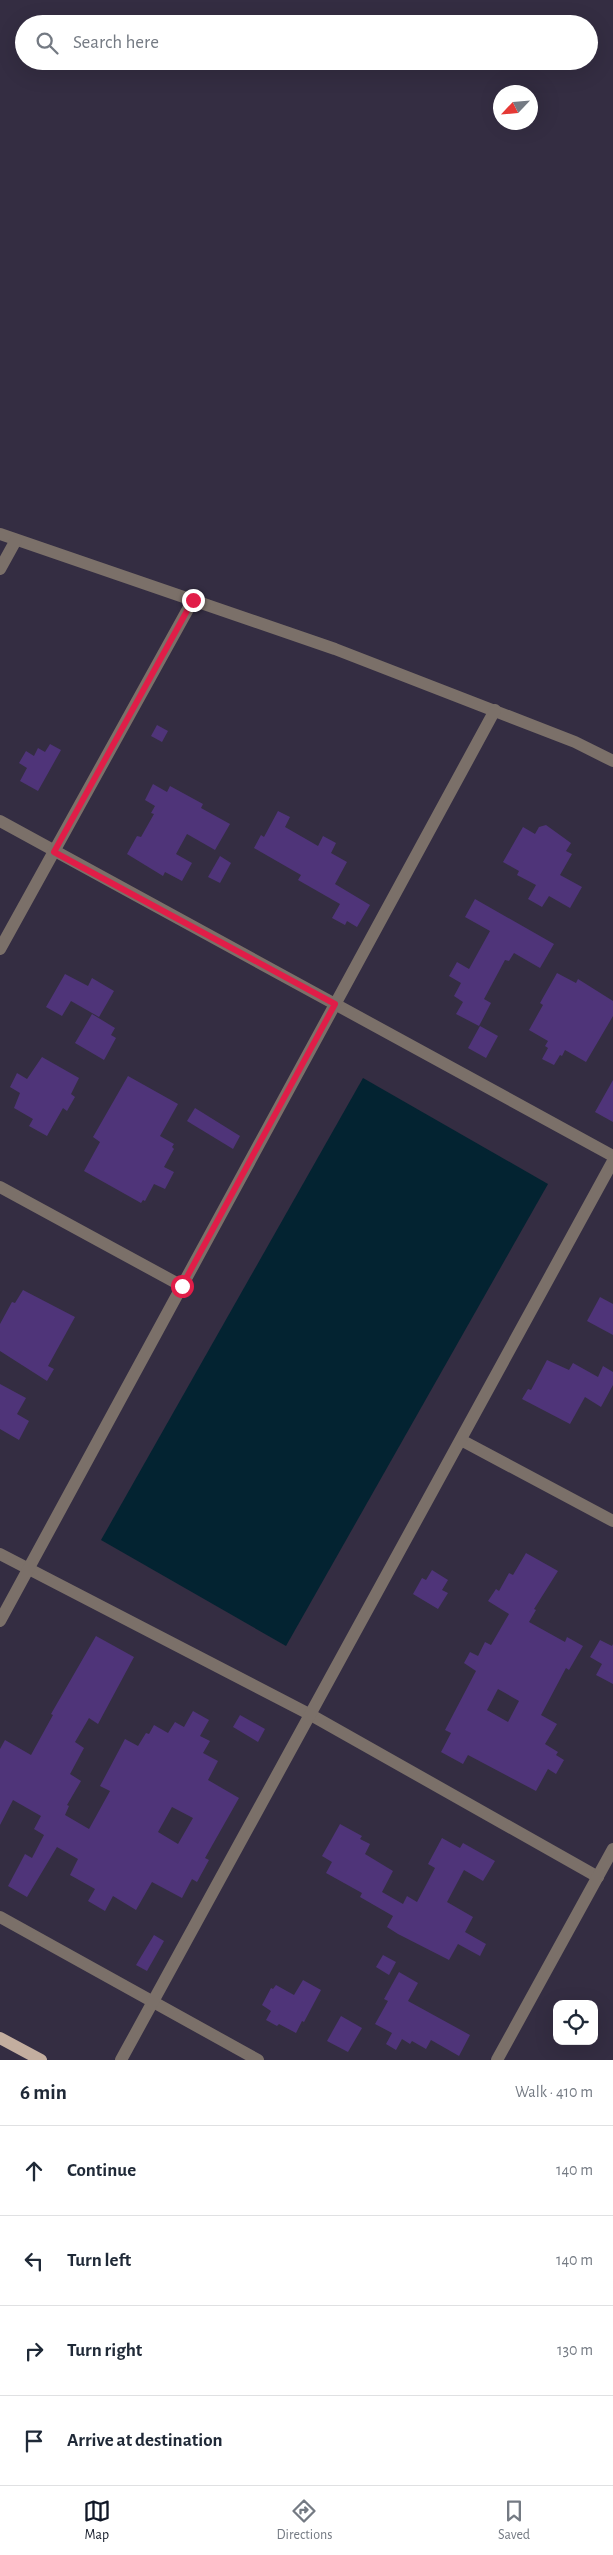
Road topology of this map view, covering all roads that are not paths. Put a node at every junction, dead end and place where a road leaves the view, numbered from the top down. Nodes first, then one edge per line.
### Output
1 (0, 534) edge
2 (16, 540) junction
3 (0, 569) edge
4 (193, 600) junction
5 (495, 710) junction
6 (613, 761) edge
7 (0, 821) edge
8 (54, 852) junction
9 (0, 949) edge
10 (335, 1004) junction
11 (613, 1156) edge
12 (613, 1160) edge
13 (0, 1187) edge
14 (182, 1286) junction
15 (461, 1440) junction
16 (613, 1521) edge
17 (0, 1554) edge
18 (28, 1569) junction
19 (0, 1621) edge
20 (311, 1715) junction
21 (613, 1849) edge
22 (598, 1876) junction
23 (0, 1918) edge
24 (154, 2003) junction
25 (0, 2038) edge
26 (41, 2060) edge
27 (121, 2060) edge
28 (258, 2060) edge
29 (497, 2060) edge

1 - 2 street
2 - 3 street
2 - 4 street
4 - 5 street
4 - 8 street
5 - 6 street
5 - 10 street
7 - 8 street
8 - 9 street
8 - 10 street
10 - 11 street
10 - 14 street
12 - 15 street
13 - 14 street
14 - 18 street
15 - 16 street
15 - 20 street
17 - 18 street
18 - 19 street
18 - 20 street
20 - 22 street
20 - 24 street
21 - 22 street
22 - 29 street
23 - 24 street
24 - 27 street
24 - 28 street
25 - 26 main road

